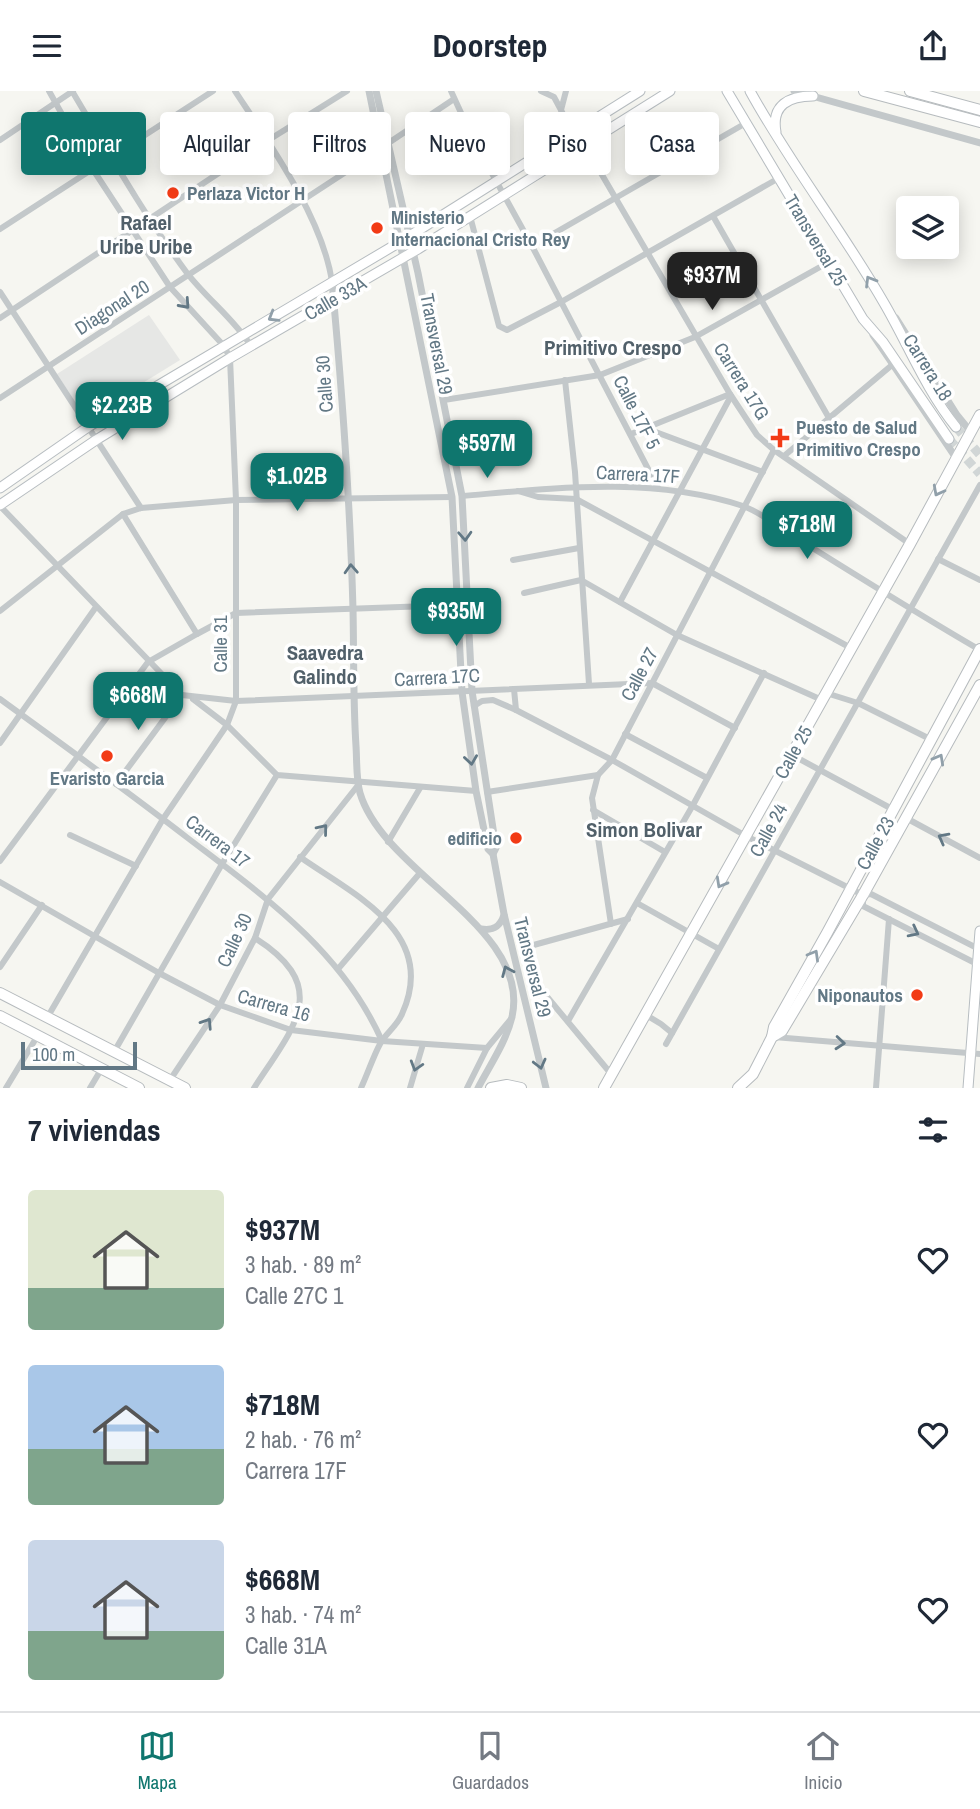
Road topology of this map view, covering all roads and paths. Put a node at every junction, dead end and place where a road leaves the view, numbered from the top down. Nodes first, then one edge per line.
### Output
1 (49, 91) edge
2 (72, 91) edge
3 (213, 91) edge
4 (235, 91) edge
5 (347, 91) edge
6 (369, 91) edge
7 (376, 91) edge
8 (541, 91) edge
9 (566, 91) edge
10 (670, 91) edge
11 (727, 91) edge
12 (750, 91) edge
13 (794, 91) edge
14 (864, 91) edge
15 (910, 91) edge
16 (635, 93) edge
17 (452, 95) edge
18 (813, 96) junction
19 (54, 103) junction
20 (561, 110) joint
21 (980, 110) edge
22 (59, 112) edge
23 (84, 112) edge
24 (248, 112) edge
25 (375, 112) edge
26 (379, 112) edge
27 (606, 112) edge
28 (980, 122) edge
29 (746, 123) junction
30 (611, 127) edge
31 (146, 135) edge
32 (274, 137) edge
33 (777, 137) junction
34 (0, 140) edge
35 (391, 141) edge
36 (980, 143) edge
37 (274, 153) edge
38 (524, 165) edge
39 (391, 170) edge
40 (81, 175) edge
41 (97, 175) edge
42 (121, 175) edge
43 (216, 175) edge
44 (341, 175) edge
45 (389, 175) edge
46 (534, 175) edge
47 (602, 175) edge
48 (779, 179) junction
49 (497, 182) junction
50 (504, 194) junction
51 (616, 198) junction
52 (302, 201) junction
53 (470, 216) junction
54 (713, 216) junction
55 (150, 219) junction
56 (0, 229) edge
57 (132, 230) junction
58 (410, 236) junction
59 (400, 242) junction
60 (532, 246) junction
61 (413, 252) junction
62 (647, 254) junction
63 (404, 258) junction
64 (829, 262) junction
65 (189, 275) junction
66 (332, 282) junction
67 (170, 287) junction
68 (0, 292) edge
69 (334, 299) junction
70 (762, 300) junction
71 (561, 302) junction
72 (885, 304) junction
73 (12, 310) junction
74 (0, 318) edge
75 (863, 319) junction
76 (243, 334) junction
77 (695, 337) junction
78 (903, 341) joint
79 (224, 346) junction
80 (251, 346) junction
81 (888, 350) joint
82 (230, 358) junction
83 (892, 365) junction
84 (47, 366) junction
85 (600, 375) junction
86 (565, 380) junction
87 (731, 395) junction
88 (0, 398) edge
89 (444, 400) junction
90 (980, 415) edge
91 (829, 418) junction
92 (88, 427) junction
93 (956, 427) tunnel mouth
94 (645, 428) junction
95 (970, 431) junction
96 (631, 434) junction
97 (949, 439) tunnel mouth
98 (96, 440) junction
99 (702, 450) junction
100 (774, 450) junction
101 (53, 451) junction
102 (784, 456) junction
103 (956, 458) junction
104 (61, 463) junction
105 (763, 472) junction
106 (576, 486) junction
107 (979, 487) edge
108 (0, 488) edge
109 (658, 488) junction
110 (514, 490) junction
111 (680, 491) junction
112 (462, 496) junction
113 (452, 497) junction
114 (348, 499) junction
115 (576, 499) junction
116 (236, 500) junction
117 (0, 505) edge
118 (746, 507) junction
119 (141, 508) junction
120 (124, 515) junction
121 (652, 541) junction
122 (910, 544) junction
123 (579, 548) junction
124 (938, 559) junction
125 (513, 560) dead end
126 (56, 565) junction
127 (710, 573) junction
128 (581, 580) junction
129 (980, 580) edge
130 (883, 592) junction
131 (524, 593) dead end
132 (620, 602) junction
133 (456, 605) junction
134 (96, 607) junction
135 (911, 608) junction
136 (353, 609) junction
137 (0, 611) edge
138 (236, 613) junction
139 (197, 634) junction
140 (677, 635) junction
141 (851, 648) junction
142 (980, 650) edge
143 (148, 662) junction
144 (764, 673) junction
145 (652, 683) junction
146 (589, 684) junction
147 (980, 685) edge
148 (514, 689) junction
149 (472, 691) junction
150 (462, 692) junction
151 (182, 695) junction
152 (824, 696) junction
153 (353, 697) junction
154 (191, 698) junction
155 (0, 699) edge
156 (236, 701) junction
157 (858, 703) junction
158 (474, 706) junction
159 (516, 710) junction
160 (21, 715) junction
161 (465, 715) junction
162 (227, 725) junction
163 (735, 727) junction
164 (625, 734) junction
165 (930, 739) junction
166 (0, 743) edge
167 (792, 755) junction
168 (79, 757) junction
169 (612, 760) junction
170 (820, 770) junction
171 (277, 775) junction
172 (598, 775) junction
173 (707, 778) junction
174 (358, 783) junction
175 (116, 785) junction
176 (420, 787) junction
177 (476, 791) junction
178 (487, 792) junction
179 (692, 805) junction
180 (593, 810) junction
181 (894, 810) junction
182 (906, 818) junction
183 (163, 819) junction
184 (70, 835) dead end
185 (746, 836) junction
186 (388, 842) junction
187 (775, 849) junction
188 (665, 852) junction
189 (493, 854) junction
190 (300, 857) junction
191 (980, 858) edge
192 (0, 861) edge
193 (222, 864) junction
194 (136, 866) junction
195 (420, 873) junction
196 (0, 882) edge
197 (851, 888) junction
198 (863, 895) junction
199 (268, 899) junction
200 (637, 903) junction
201 (41, 905) junction
202 (504, 914) junction
203 (384, 916) junction
204 (628, 919) junction
205 (890, 919) junction
206 (611, 924) junction
207 (481, 929) junction
208 (980, 931) edge
209 (692, 934) junction
210 (95, 935) junction
211 (255, 938) junction
212 (530, 946) dead end
213 (719, 949) junction
214 (979, 956) edge
215 (0, 967) edge
216 (338, 969) junction
217 (159, 973) junction
218 (534, 981) dead end
219 (0, 993) edge
220 (220, 1005) junction
221 (646, 1015) junction
222 (0, 1016) edge
223 (47, 1018) junction
224 (512, 1018) junction
225 (568, 1021) junction
226 (291, 1030) junction
227 (672, 1033) junction
228 (38, 1035) junction
229 (772, 1037) junction
230 (382, 1041) junction
231 (423, 1044) junction
232 (666, 1044) dead end
233 (879, 1046) junction
234 (487, 1048) junction
235 (114, 1052) junction
236 (975, 1054) edge
237 (102, 1069) junction
238 (753, 1074) junction
239 (612, 1075) junction
240 (170, 1080) junction
241 (6, 1088) edge
242 (90, 1088) edge
243 (139, 1088) edge
244 (185, 1088) edge
245 (254, 1088) edge
246 (361, 1088) edge
247 (410, 1088) edge
248 (467, 1088) edge
249 (478, 1088) edge
250 (491, 1088) edge
251 (521, 1088) edge
252 (546, 1088) edge
253 (604, 1088) edge
254 (738, 1088) edge
255 (751, 1088) edge
256 (876, 1088) edge
257 (968, 1088) edge

1 - 19 street, Calle 31
2 - 19 street
2 - 23 street
3 - 31 street
4 - 24 street, Calle 30
5 - 32 street
6 - 25 street, Transversal 29
7 - 26 street, Transversal 29
8 - 20 street
9 - 20 street
10 - 30 main road, Calle 33A
11 - 29 main road, Transversal 25
12 - 33 main road, Transversal 25
13 - 18 street
14 - 28 main road
15 - 21 main road
16 - 27 main road, Calle 33A
17 - 35 street, Diagonal 20
17 - 49 street, Calle 17F 5
18 - 33 main road
18 - 36 street
19 - 22 street, Calle 31
19 - 34 street
29 - 48 main road, Transversal 25
29 - 51 street
72 -> 33 main road, Transversal 25
37 - 52 street, Calle 30
38 - 49 main road, Calle 33A
39 - 58 street, Transversal 29
40 - 56 street
41 - 57 street, Calle 31
42 - 55 street
43 - 55 street
44 - 52 street, Diagonal 20
45 - 59 street, Transversal 29
46 - 50 main road, Calle 33A
47 - 51 street, Carrera 17G
48 - 54 street
48 - 64 main road, Transversal 25
49 - 50 street, Calle 17F 5
49 - 58 main road, Calle 33A
50 - 53 main road, Calle 33A
50 - 60 street, Calle 17F 5
51 - 60 street
51 - 62 street, Carrera 17G
52 - 65 street, Diagonal 20
52 - 66 street, Calle 30
53 - 61 main road, Calle 33A
53 - 71 street
54 - 62 street
54 - 70 street
55 - 57 street
55 - 65 street
57 - 67 street, Calle 31
57 - 73 street
58 - 59 main road, Calle 33A
58 - 61 street, Transversal 29
59 - 63 street, Transversal 29
59 - 66 main road, Calle 33A
60 - 71 street, Calle 17F 5
61 - 63 main road, Calle 33A
61 - 89 street, Transversal 29
62 - 71 street
62 - 77 street, Carrera 17G
63 - 69 main road, Calle 33A
63 - 113 street, Transversal 29
64 - 70 street
64 - 75 main road, Transversal 25
65 - 67 street, Diagonal 20
65 - 76 street
66 - 69 street, Calle 30
66 -> 76 main road, Calle 33A
67 -> 79 street, Calle 31
67 - 84 street, Diagonal 20
68 - 73 street
69 - 80 main road, Calle 33A
69 - 114 street, Calle 30
70 - 77 street
70 - 91 street
71 - 85 street, Calle 17F 5
72 - 78 main road, Transversal 25
72 - 95 street, Carrera 18
73 - 74 street
73 - 84 street
75 - 81 main road, Transversal 25
75 - 83 street, Carrera 18
76 - 79 main road, Calle 33A
76 - 80 street
77 - 85 street
77 - 87 street, Carrera 17G
78 - 93 main road, Carrera 18
79 - 82 street, Calle 31
79 - 92 main road, Calle 33A
80 - 82 main road, Calle 33A
81 - 97 main road, Carrera 18
82 - 98 main road, Calle 33A
82 - 116 street, Calle 31
83 - 91 street
83 - 103 street, Carrera 18
84 - 88 street, Diagonal 20
84 - 92 street
85 - 86 street
85 - 96 street, Calle 17F 5
86 - 89 street
86 - 106 street
87 - 94 street
87 - 99 street
87 - 100 street, Carrera 17G
89 - 112 street, Transversal 29
90 - 95 main road, Calle 25
91 - 102 street
92 - 98 street
92 - 101 main road, Calle 33A
94 - 96 street
94 - 99 street
95 - 103 main road, Calle 25
96 - 109 street, Calle 17F 5
98 - 104 main road, Calle 33A
98 - 119 street
99 - 105 street
99 - 111 street
100 - 102 street, Carrera 17G
100 - 105 street, Calle 27
101 - 104 main road
101 - 108 main road, Calle 33A
102 - 122 street, Carrera 17G
103 -> 122 main road, Calle 25
104 - 117 main road, Calle 33A
105 - 118 street, Calle 27
106 - 109 street, Carrera 17F
106 - 110 street, Carrera 17F
106 - 115 street
107 - 124 street, Calle 24
109 - 111 street, Carrera 17F
110 - 112 street, Carrera 17F
110 - 115 street
111 - 118 street, Carrera 17F
111 - 121 street
112 -> 149 street, Transversal 29
113 - 114 street
113 - 133 street, Transversal 29
114 - 116 street
136 -> 114 street, Calle 30
115 - 121 street
115 - 123 street
116 - 119 street
116 - 138 street, Calle 31
117 - 126 street, Carrera 17C
118 - 127 street, Calle 27
118 - 130 street, Carrera 17F
119 - 120 street
120 - 126 street
120 - 139 street
121 - 127 street
121 - 132 street
122 - 130 main road, Calle 25
123 - 125 street
123 - 128 street
124 - 129 street
124 - 135 street, Calle 24
126 - 134 street, Carrera 17C
126 - 137 street
127 - 140 street, Calle 27
127 - 141 street
128 - 131 street
128 - 132 street
128 - 146 street
130 - 135 street, Carrera 17F
130 - 141 main road, Calle 25
132 - 140 street
133 - 136 street
133 - 150 street, Transversal 29
134 - 143 street, Carrera 17C
134 - 160 street
135 - 142 street, Carrera 17F
135 - 157 street, Calle 24
136 - 138 street
136 - 153 street, Calle 30
138 - 139 street
138 - 156 street, Calle 31
139 - 143 street
140 - 144 street
140 - 145 street, Calle 27
141 - 152 main road, Calle 25
142 - 165 main road, Calle 23
143 - 151 street, Carrera 17C
143 - 168 street
144 - 152 street
144 - 163 street
145 - 146 street, Carrera 17C
145 - 163 street, Carrera 17C
145 - 164 street, Calle 27
146 - 148 street, Carrera 17C
182 -> 147 main road, Calle 23
148 - 149 street, Carrera 17C
148 - 159 street
149 - 150 street, Carrera 17C
149 - 158 street, Transversal 29
150 - 153 street, Carrera 17C
150 - 161 street, Transversal 29
151 - 154 street, Carrera 17C
151 - 175 street
152 - 157 street
152 - 167 main road, Calle 25
153 - 156 street, Carrera 17C
153 - 174 street, Calle 30
154 - 156 street, Carrera 17C
154 - 162 street
155 - 160 street, Carrera 17
156 - 162 street, Calle 31
157 - 165 street
157 - 170 street, Calle 24
158 - 159 street
158 - 161 street
158 - 178 street, Transversal 29
159 - 169 street
160 - 166 street
160 - 168 street, Carrera 17
161 -> 177 street, Transversal 29
162 - 171 street
162 - 183 street, Calle 31
163 - 173 street
164 - 169 street, Calle 27
164 - 173 street
165 - 181 main road, Calle 23
167 - 170 street
167 - 185 main road, Calle 25
168 - 175 street, Carrera 17
168 - 192 street
169 - 172 street, Calle 27
169 - 179 street
170 - 181 street
170 - 187 street, Calle 24
171 - 174 street
171 - 193 street
172 - 178 street
172 - 180 street
173 - 179 street
174 - 176 street
174 - 186 street, Calle 30
190 -> 174 street, Calle 30
175 - 183 street, Carrera 17
176 - 177 street
176 - 186 street
177 - 189 street, Transversal 29
178 - 189 street, Transversal 29
179 - 185 street
179 - 188 street
180 - 188 street
180 - 206 street
181 - 197 main road, Calle 23
191 -> 182 street
182 - 198 main road, Calle 23
183 - 193 street, Carrera 17
183 - 194 street, Calle 31
184 - 194 street
185 - 187 street
185 -> 209 main road, Calle 25
186 - 195 street, Calle 30
187 - 197 street
187 - 213 street, Calle 24
188 - 200 street
189 - 202 street, Transversal 29
190 - 199 street, Calle 30
190 - 203 street
193 - 199 street, Carrera 17
193 - 217 street
194 - 210 street, Calle 31
195 - 203 street
195 - 207 street, Calle 30
196 - 201 street, Carrera 16
197 - 198 street
229 -> 197 main road, Calle 23
198 - 205 street
198 - 214 street
198 - 229 main road, Calle 23
199 - 211 street, Calle 30
199 - 216 street, Carrera 17
200 - 204 street
200 - 209 street
201 - 210 street, Carrera 16
201 - 215 street
202 - 207 street
202 -> 252 street, Transversal 29
203 - 216 street
203 - 230 street
204 - 206 street
204 - 225 street
205 -> 214 street
205 - 233 street
206 - 212 street
224 -> 207 street, Calle 30
208 - 214 main road
209 - 213 street
209 - 221 main road, Calle 25
210 - 217 street, Carrera 16
210 - 223 street, Calle 31
211 - 220 street, Calle 30
211 - 226 street
213 - 227 street, Calle 24
214 - 236 main road
216 - 230 street, Carrera 17
217 - 220 street, Carrera 16
217 - 235 street
218 - 225 street
219 - 223 main road
220 - 226 street, Carrera 16
240 -> 220 street, Calle 30
221 - 227 street
221 - 239 main road, Calle 25
222 - 228 main road
223 - 235 main road
224 - 234 street
224 - 249 street, Calle 30
225 - 239 street
226 - 230 street, Carrera 16
226 - 245 street
227 - 232 street, Calle 24
228 - 237 main road
228 - 241 street
229 -> 233 street
229 - 238 main road, Calle 23
230 - 231 street, Carrera 16
230 - 246 street
231 - 234 street, Carrera 16
231 -> 247 street
233 - 236 street
233 - 256 street
234 - 248 street
235 - 240 main road
236 - 257 main road
237 - 242 street
237 - 243 main road
238 - 254 main road, Calle 23
238 - 255 main road
239 - 253 main road, Calle 25
240 - 244 main road
250 - 251 main road

